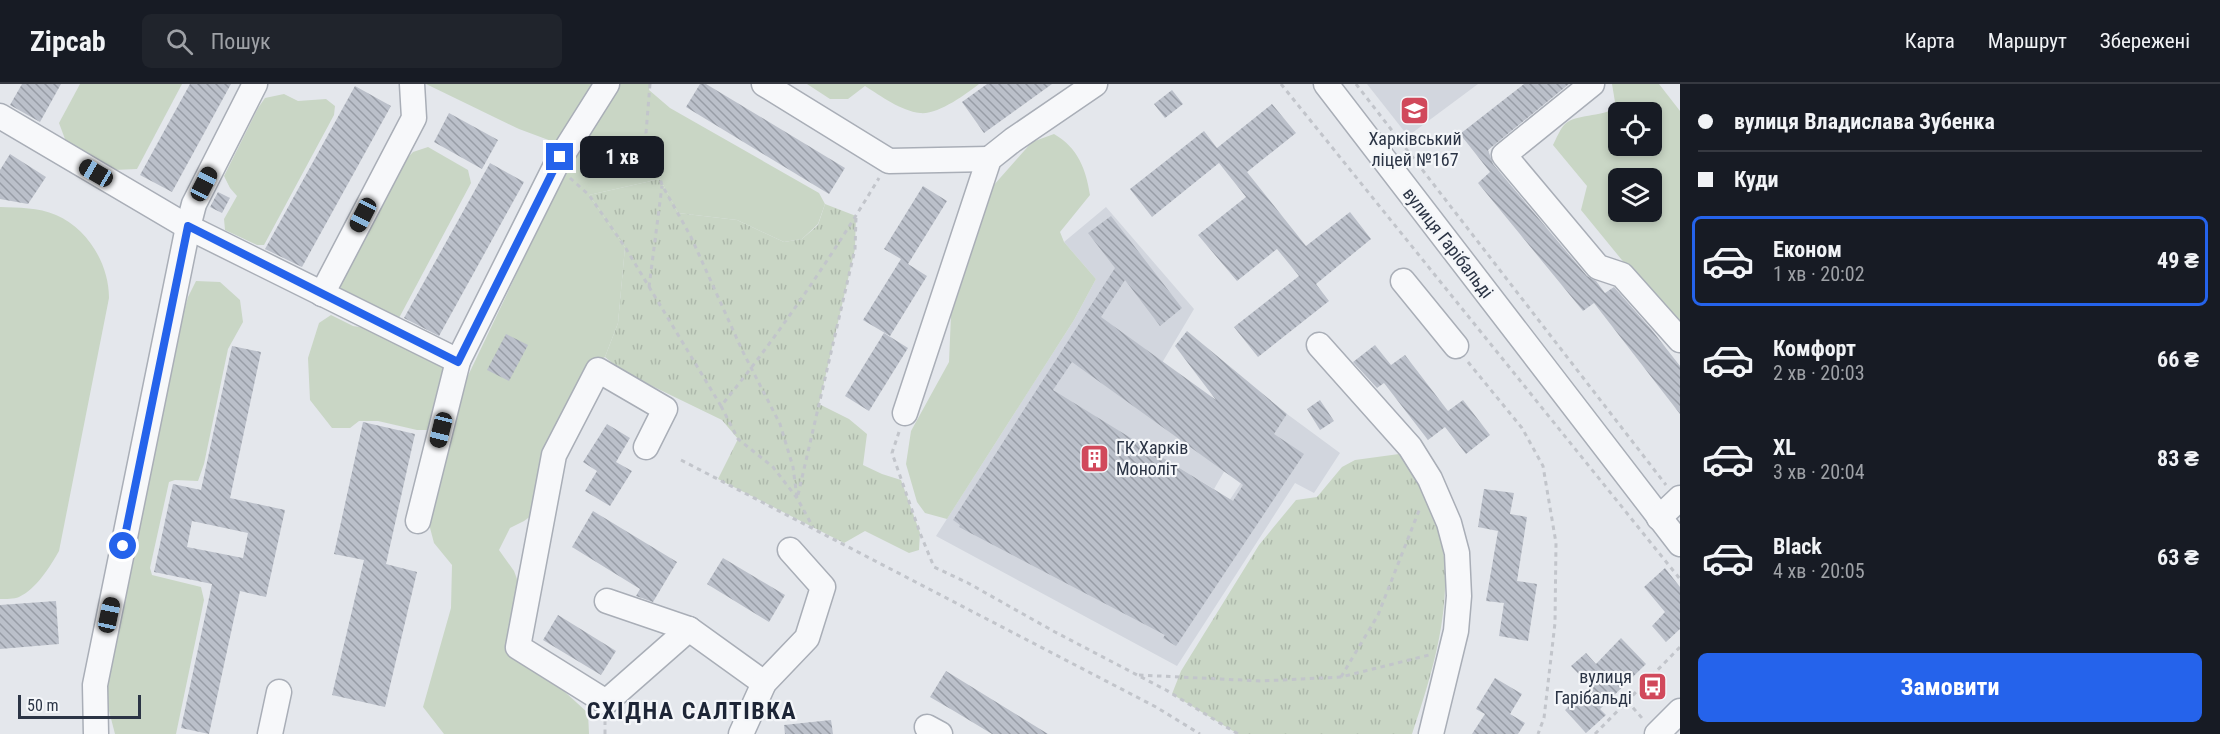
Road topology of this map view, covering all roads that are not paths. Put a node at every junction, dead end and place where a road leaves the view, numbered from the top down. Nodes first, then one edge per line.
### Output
1 (255, 84) edge
2 (412, 84) edge
3 (608, 84) edge
4 (764, 84) edge
5 (1095, 84) edge
6 (1326, 84) edge
7 (1592, 84) edge
8 (0, 116) edge
9 (989, 159) junction
10 (188, 226) junction
11 (1403, 281) dead end
12 (322, 294) junction
13 (1680, 340) edge
14 (1319, 345) dead end
15 (1456, 346) road end
16 (458, 362) junction
17 (905, 413) road end
18 (646, 447) dead end
19 (1679, 499) edge
20 (1659, 518) junction
21 (418, 520) dead end
22 (1680, 544) edge
23 (790, 550) dead end
24 (607, 601) dead end
25 (689, 630) junction
26 (764, 683) junction
27 (279, 692) dead end
28 (1680, 711) edge
29 (1650, 726) edge
30 (96, 734) edge
31 (270, 734) edge
32 (741, 734) edge
33 (1431, 734) edge

1 - 10 street
2 - 12 street
3 - 16 street
4 - 9 street
5 - 9 street
6 - 20 street, вулиця Гарібальді
7 - 13 street
8 - 10 street
9 - 17 street
10 - 12 street
10 - 30 street
11 - 15 street
12 - 16 street
14 - 33 street
16 - 21 street
18 - 25 street
19 - 20 street
20 - 22 street, вулиця Гарібальді
23 - 26 street
24 - 25 street
25 - 26 street
26 - 32 street
27 - 31 street
28 - 29 street

